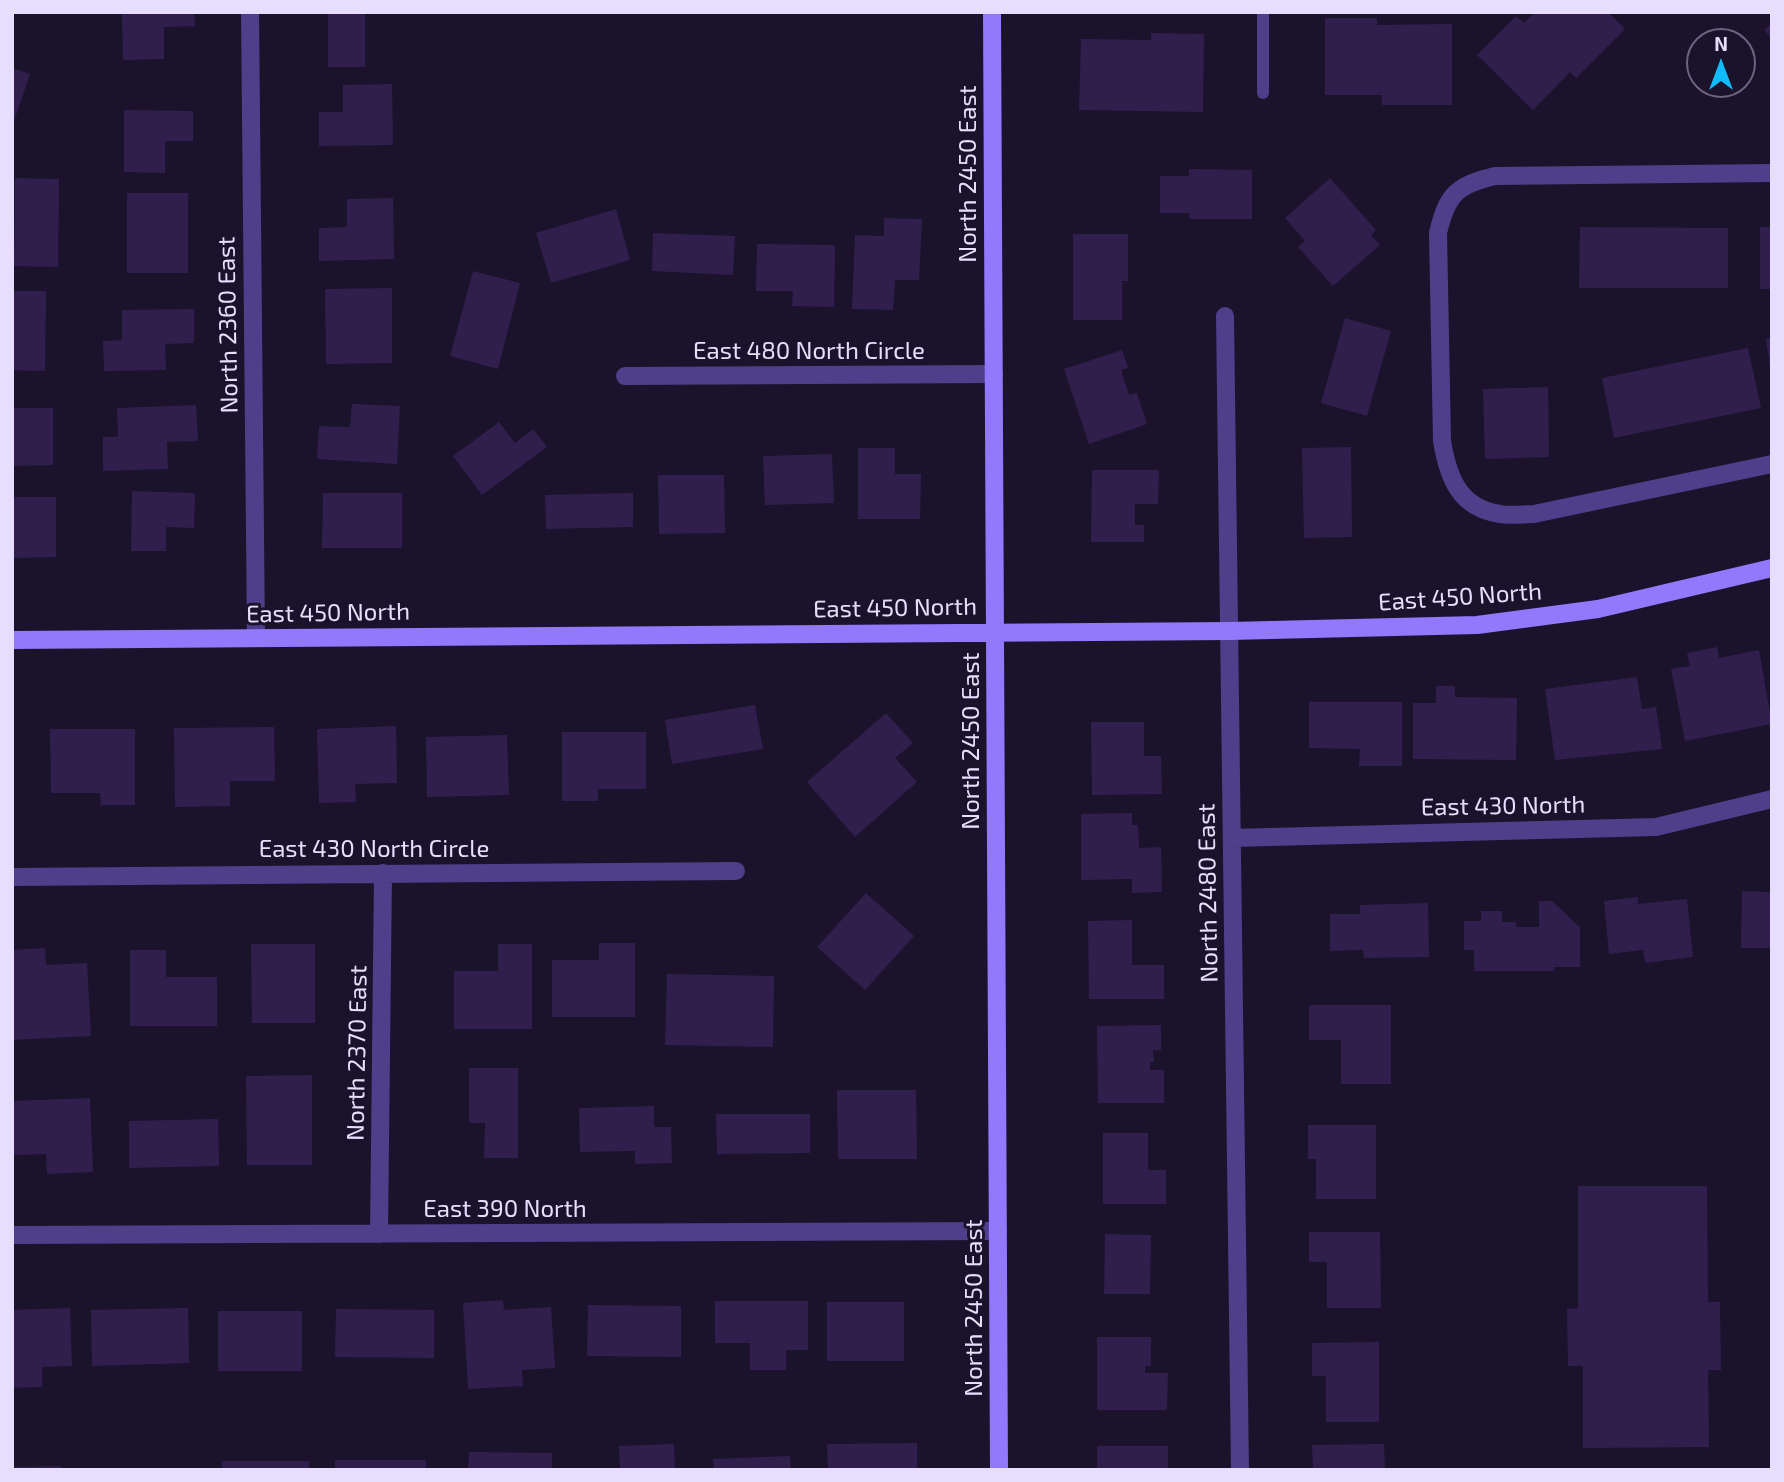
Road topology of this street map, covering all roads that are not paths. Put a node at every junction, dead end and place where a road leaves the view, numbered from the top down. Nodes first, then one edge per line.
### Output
1 (250, 12) edge
2 (992, 12) edge
3 (1264, 12) edge
4 (1263, 93) dead end
5 (1772, 173) edge
6 (1225, 316) dead end
7 (994, 374) junction
8 (625, 376) dead end
9 (1772, 464) edge
10 (1772, 568) edge
11 (995, 631) junction
12 (1230, 631) junction
13 (256, 638) junction
14 (12, 640) edge
15 (1772, 799) edge
16 (1232, 838) junction
17 (736, 871) dead end
18 (383, 873) junction
19 (12, 877) edge
20 (998, 1231) junction
21 (379, 1234) junction
22 (12, 1235) edge
23 (999, 1470) edge
24 (1240, 1470) edge

1 - 13 street, North 2360 East
2 - 7 street, North 2450 East
3 - 4 lane
5 - 9 street
6 - 12 street, North 2480 East
7 - 8 street, East 480 North Circle
7 - 11 street, North 2450 East
10 - 12 street, East 450 North
11 - 12 street, East 450 North
11 - 13 street, East 450 North
11 - 20 street, North 2450 East
12 - 16 street, North 2480 East
13 - 14 street, East 450 North
15 - 16 street, East 430 North
16 - 24 street, North 2480 East
17 - 18 street, East 430 North Circle
18 - 19 street, East 430 North Circle
18 - 21 street, North 2370 East
20 - 21 street, East 390 North
20 - 23 street, North 2450 East
21 - 22 street, East 390 North

